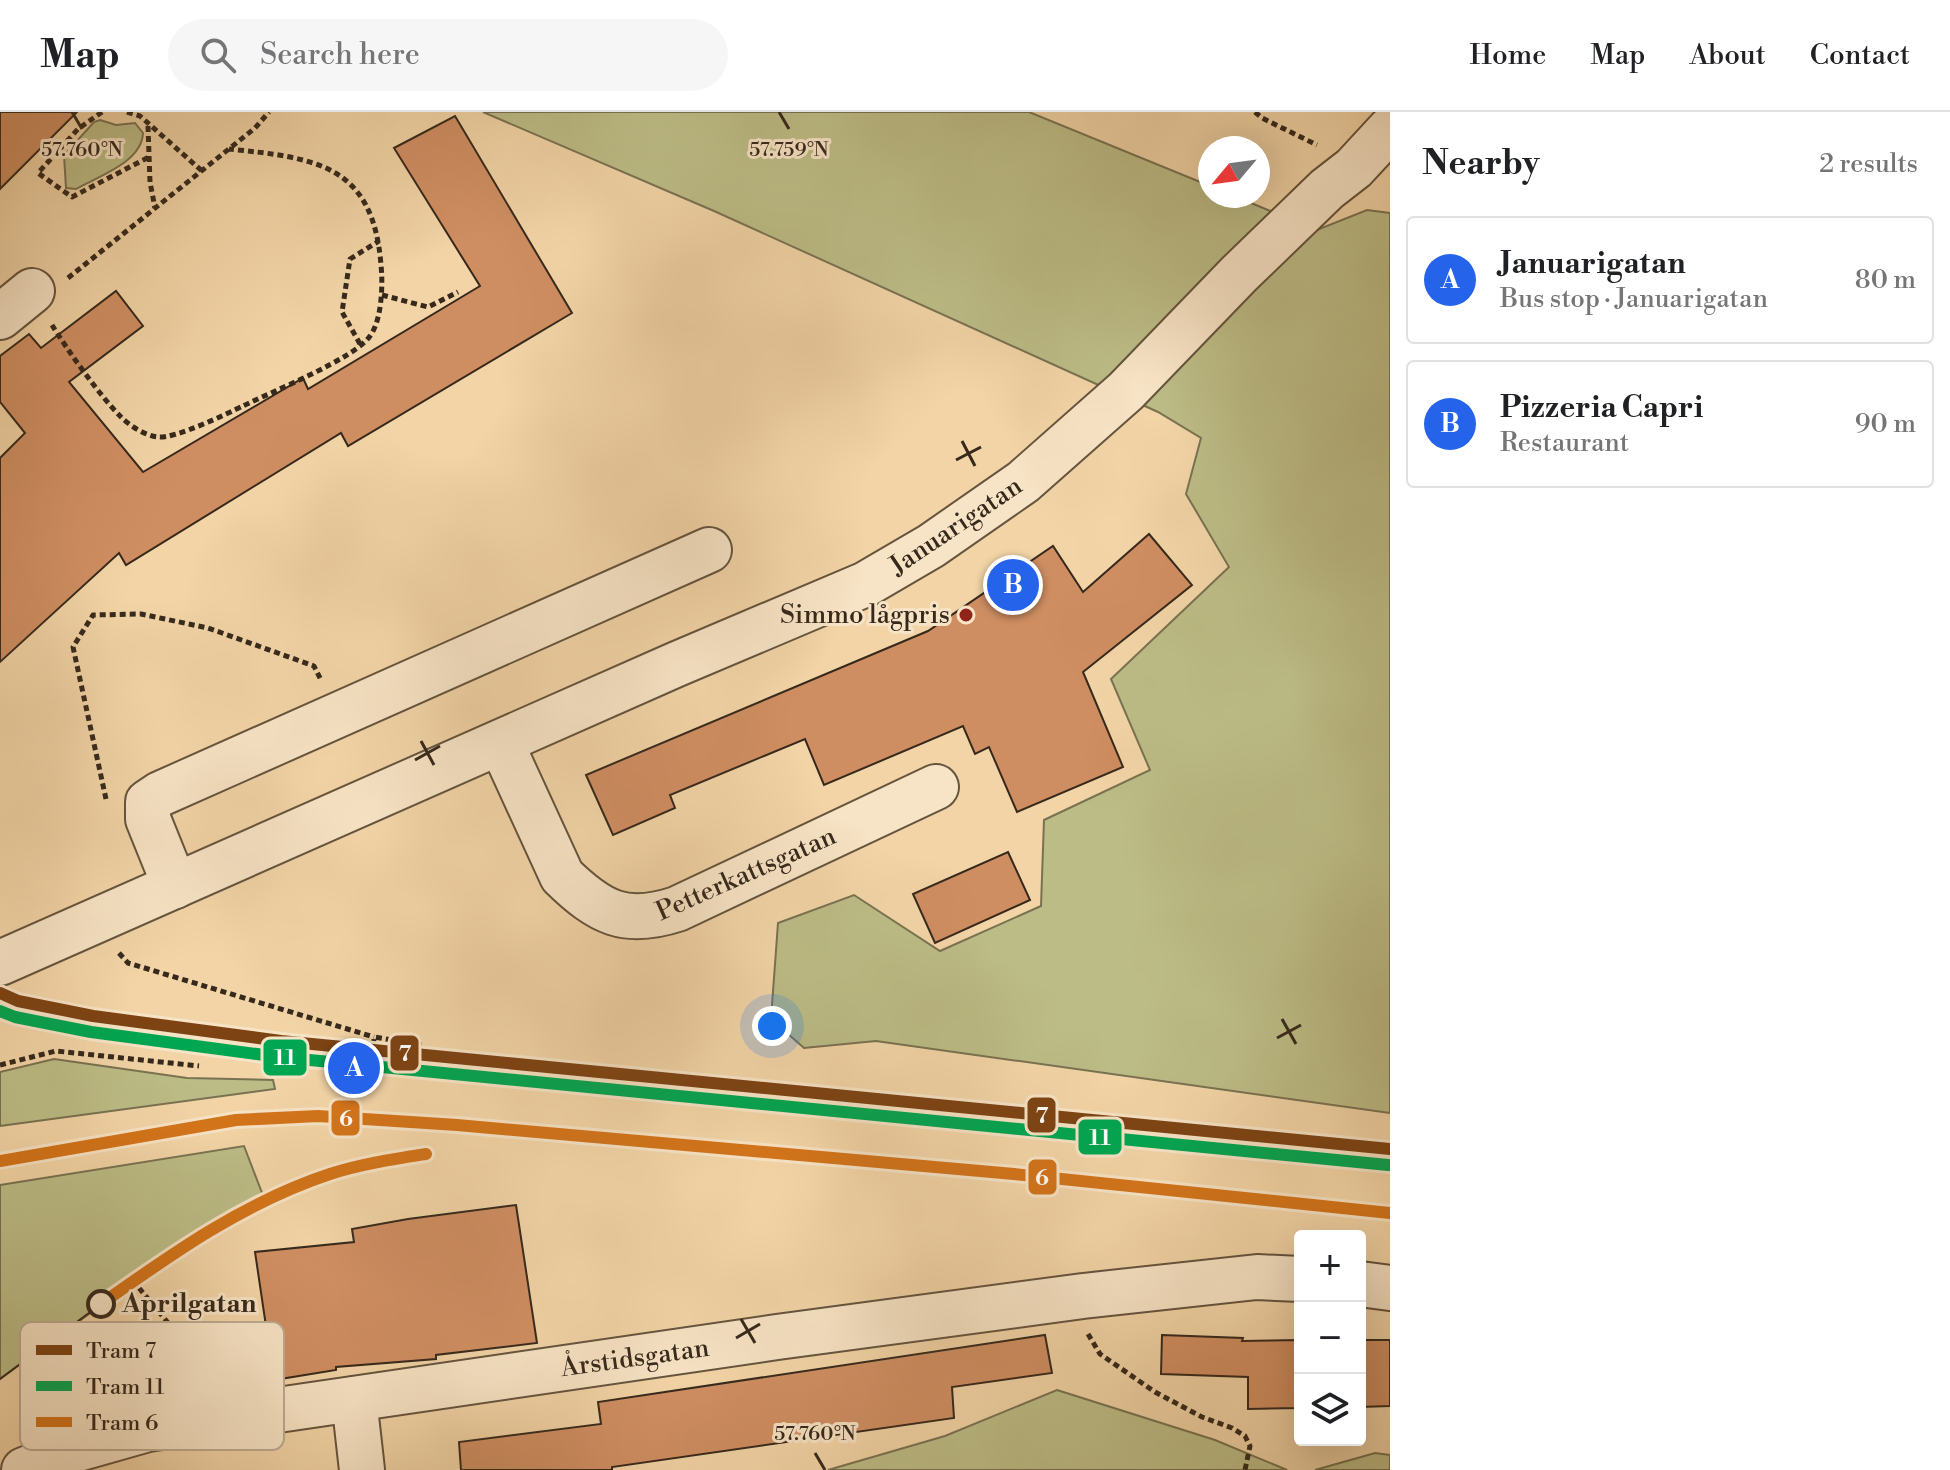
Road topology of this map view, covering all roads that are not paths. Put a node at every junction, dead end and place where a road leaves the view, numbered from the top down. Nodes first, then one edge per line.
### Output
1 (1365, 112) edge
2 (1390, 129) edge
3 (1239, 274) junction
4 (709, 550) dead end
5 (501, 743) junction
6 (936, 787) dead end
7 (175, 886) junction
8 (0, 963) edge
9 (1294, 1279) edge
10 (1366, 1285) edge
11 (1390, 1288) edge
12 (354, 1399) junction
13 (284, 1409) edge
14 (74, 1450) edge
15 (24, 1470) edge
16 (362, 1470) edge

1 - 3 street, Januarigatan
2 - 3 street, Januarigatan
3 - 5 street, Januarigatan
4 - 7 street
5 - 6 street, Petterkattsgatan
5 - 7 street, Januarigatan
7 - 8 street, Januarigatan
9 - 12 street, Årstidsgatan
10 - 11 street
12 - 13 street, Årstidsgatan
12 - 16 street
14 - 15 street, Årstidsgatan

